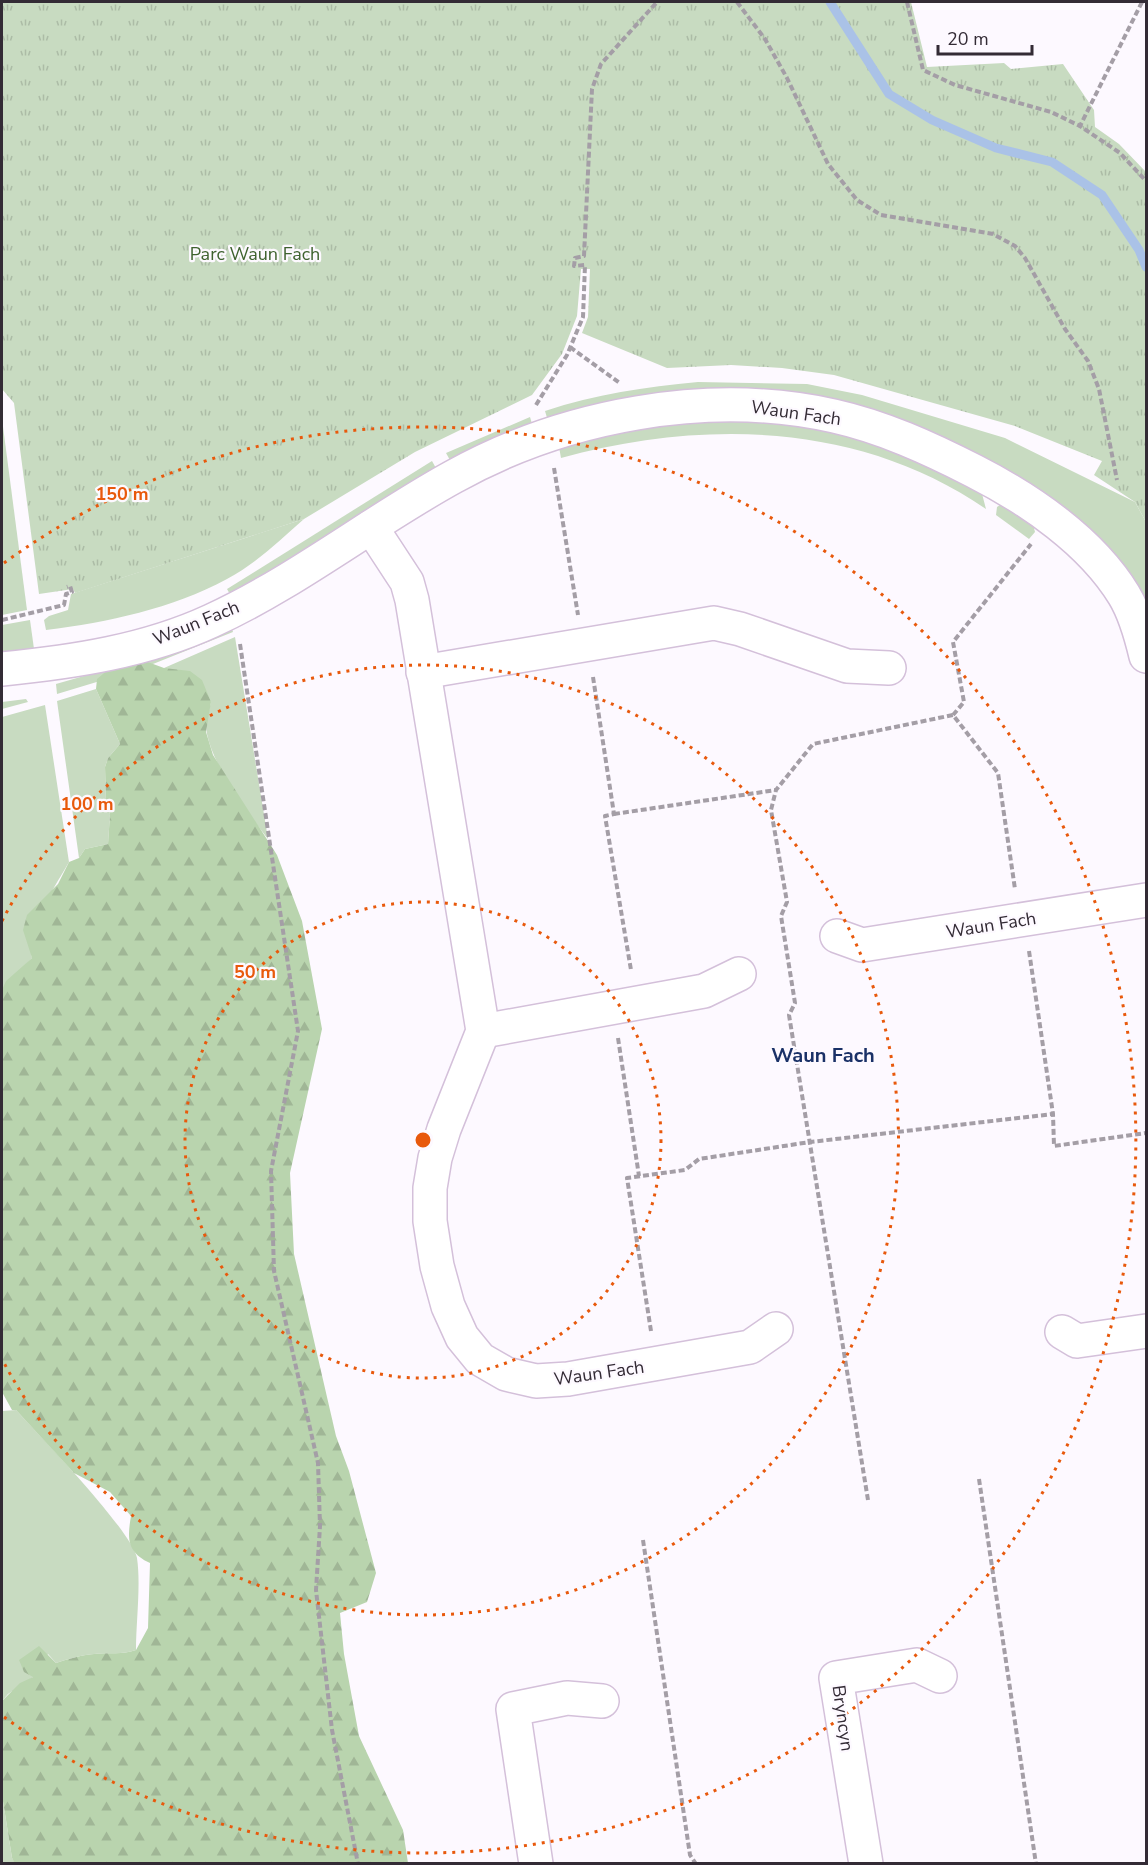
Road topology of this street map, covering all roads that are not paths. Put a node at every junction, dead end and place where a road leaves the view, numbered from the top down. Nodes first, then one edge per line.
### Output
1 (371, 527) junction
2 (1146, 656) edge
3 (889, 668) dead end
4 (2, 669) edge
5 (423, 672) junction
6 (1146, 900) edge
7 (837, 936) dead end
8 (739, 974) dead end
9 (483, 1031) junction
10 (776, 1329) dead end
11 (1146, 1331) edge
12 (1062, 1332) dead end
13 (940, 1676) dead end
14 (602, 1701) dead end
15 (536, 1863) edge
16 (866, 1863) edge

1 - 2 street, Waun Fach
1 - 4 street, Waun Fach
1 - 5 street
3 - 5 street
5 - 9 street
6 - 7 street, Waun Fach
8 - 9 street
9 - 10 street, Waun Fach
11 - 12 street
13 - 16 street, Bryncyn
14 - 15 street

